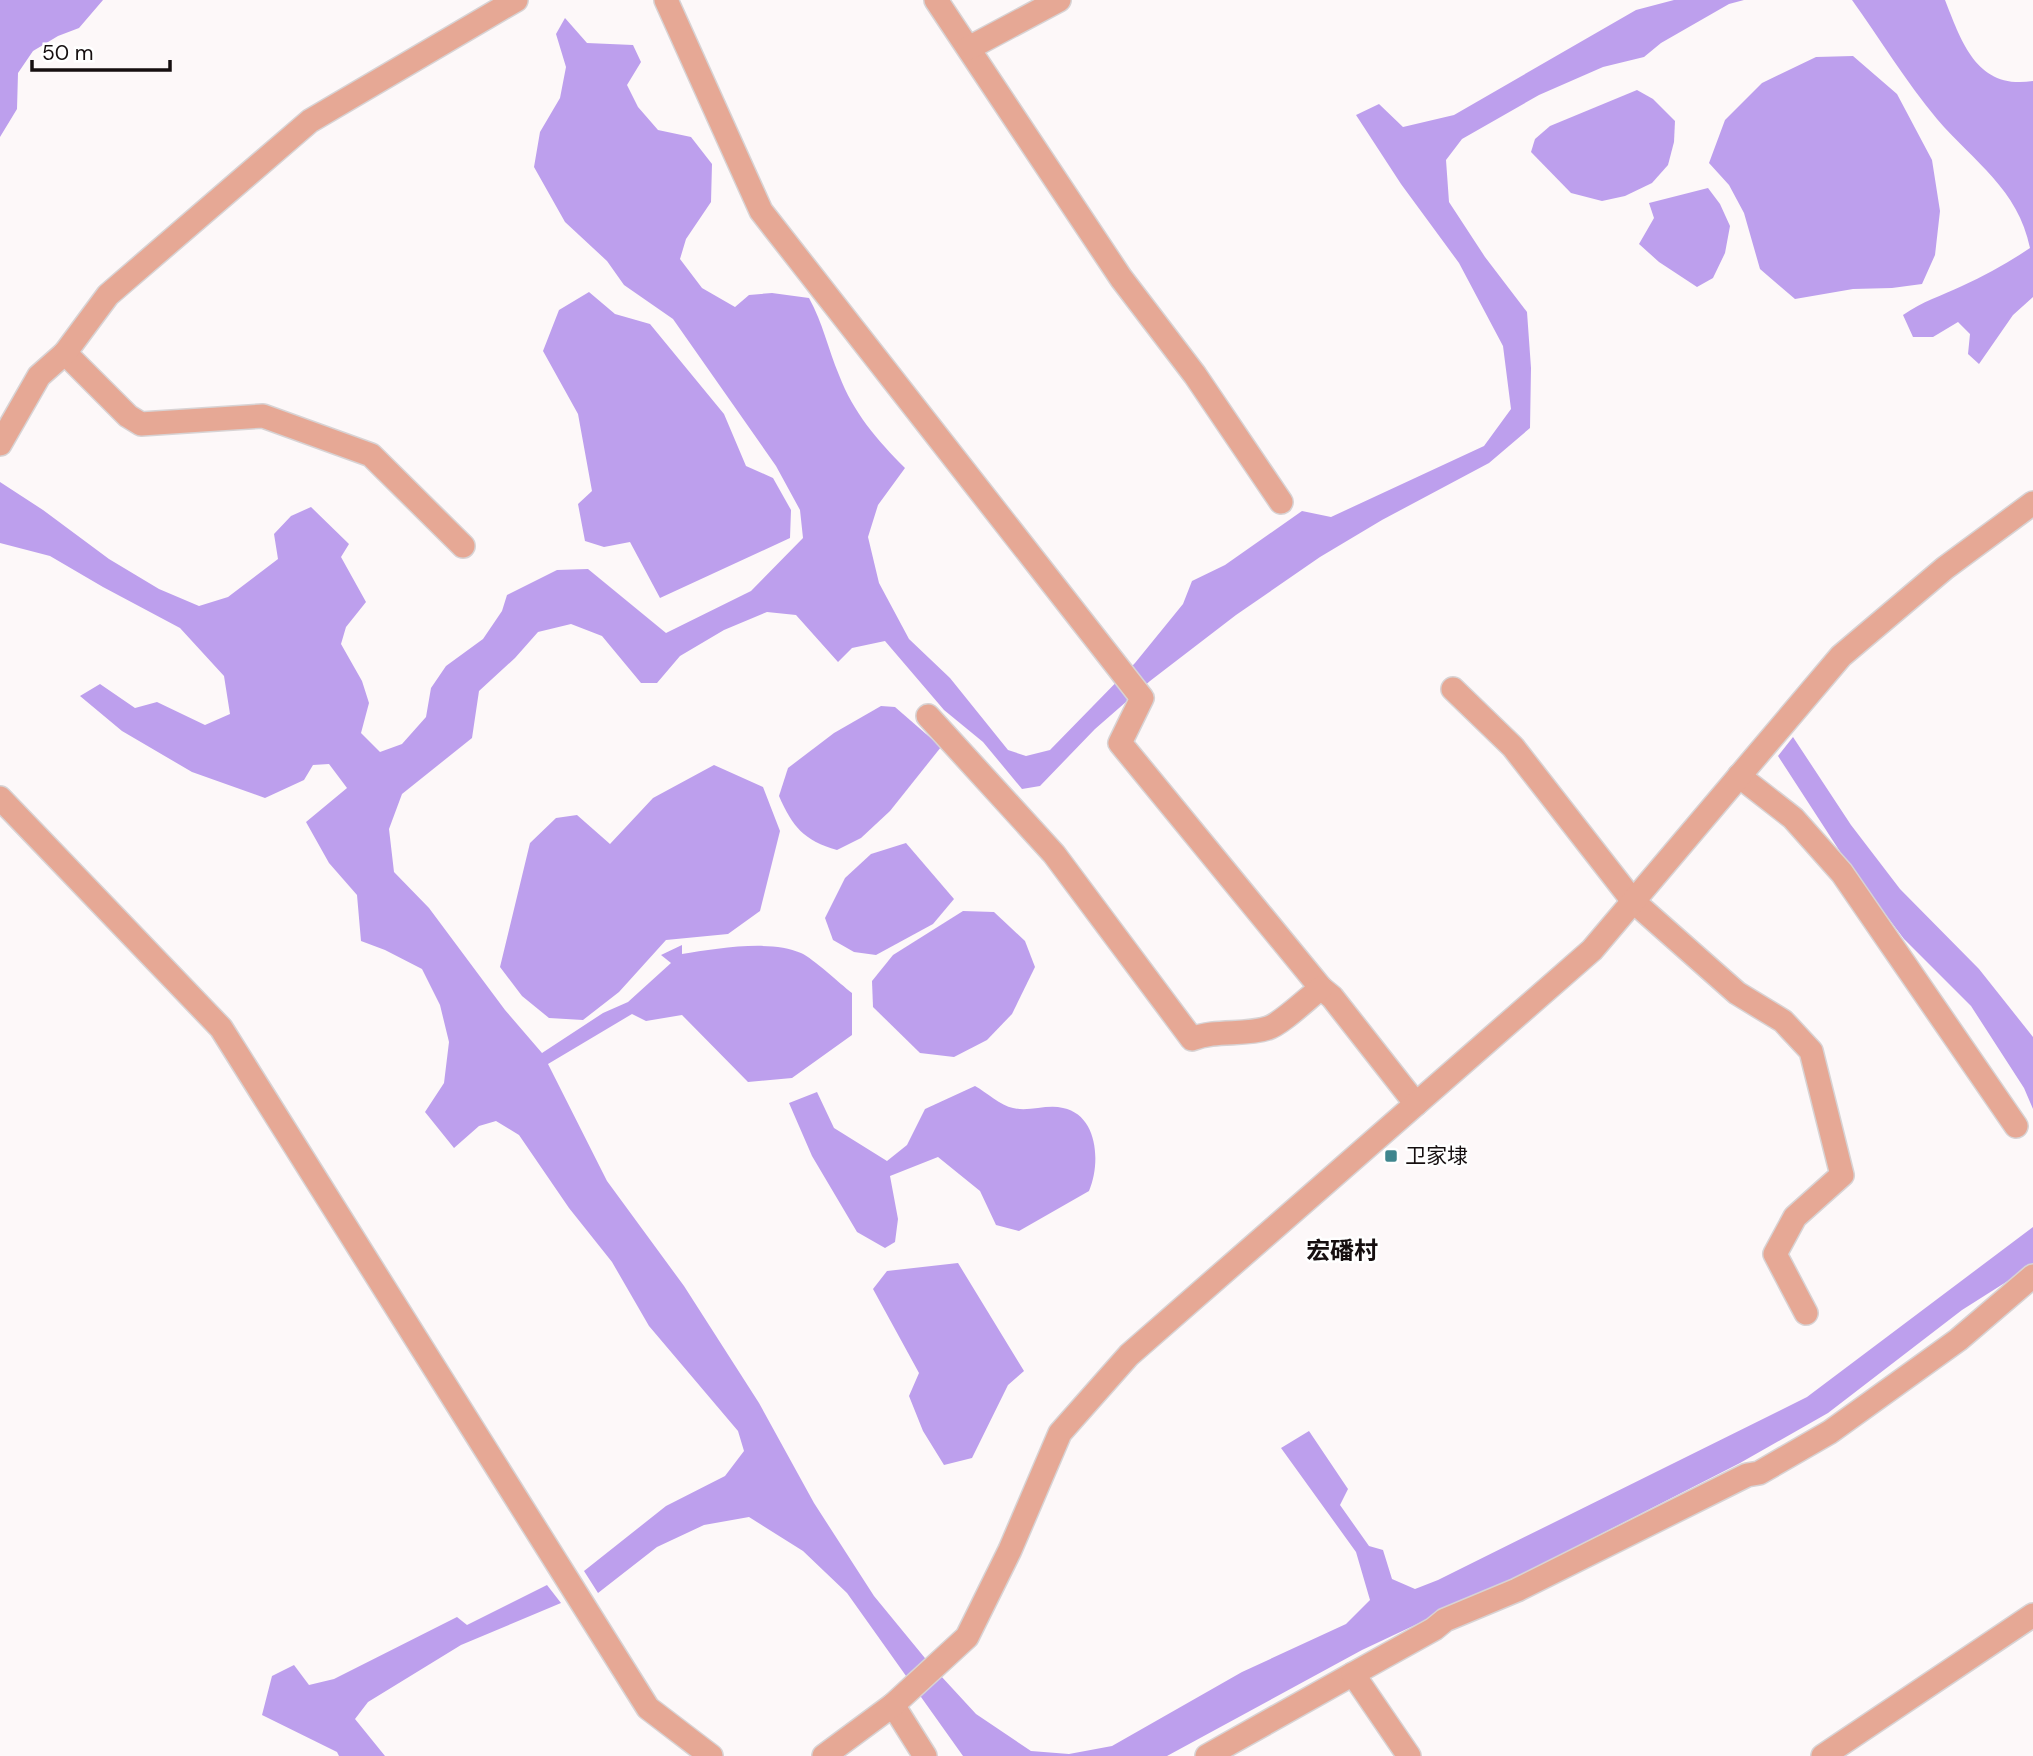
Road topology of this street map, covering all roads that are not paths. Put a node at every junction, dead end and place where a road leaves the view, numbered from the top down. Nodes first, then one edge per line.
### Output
1 (516, 0) edge
2 (666, 0) edge
3 (936, 0) edge
4 (1059, 0) edge
5 (969, 48) junction
6 (65, 353) junction
7 (0, 444) edge
8 (1281, 502) dead end
9 (2033, 503) edge
10 (463, 546) dead end
11 (1453, 689) dead end
12 (928, 716) dead end
13 (1739, 776) junction
14 (0, 798) edge
15 (1633, 901) junction
16 (1321, 988) junction
17 (1416, 1104) junction
18 (2016, 1126) dead end
19 (2033, 1276) edge
20 (1807, 1313) dead end
21 (2033, 1615) edge
22 (1353, 1674) junction
23 (900, 1698) junction
24 (711, 1756) edge
25 (824, 1756) edge
26 (925, 1756) edge
27 (1207, 1756) edge
28 (1409, 1756) edge
29 (1823, 1756) edge

1 - 6 street
2 - 16 street
3 - 5 street
4 - 5 street
5 - 8 street
6 - 7 street
6 - 10 street
9 - 13 street
11 - 15 street
12 - 16 street
13 - 15 street
13 - 18 street
14 - 24 street
15 - 17 street
15 - 20 street
16 - 17 street
17 - 23 street
19 - 22 street
21 - 29 street
22 - 27 street
22 - 28 street
23 - 25 street
23 - 26 street

